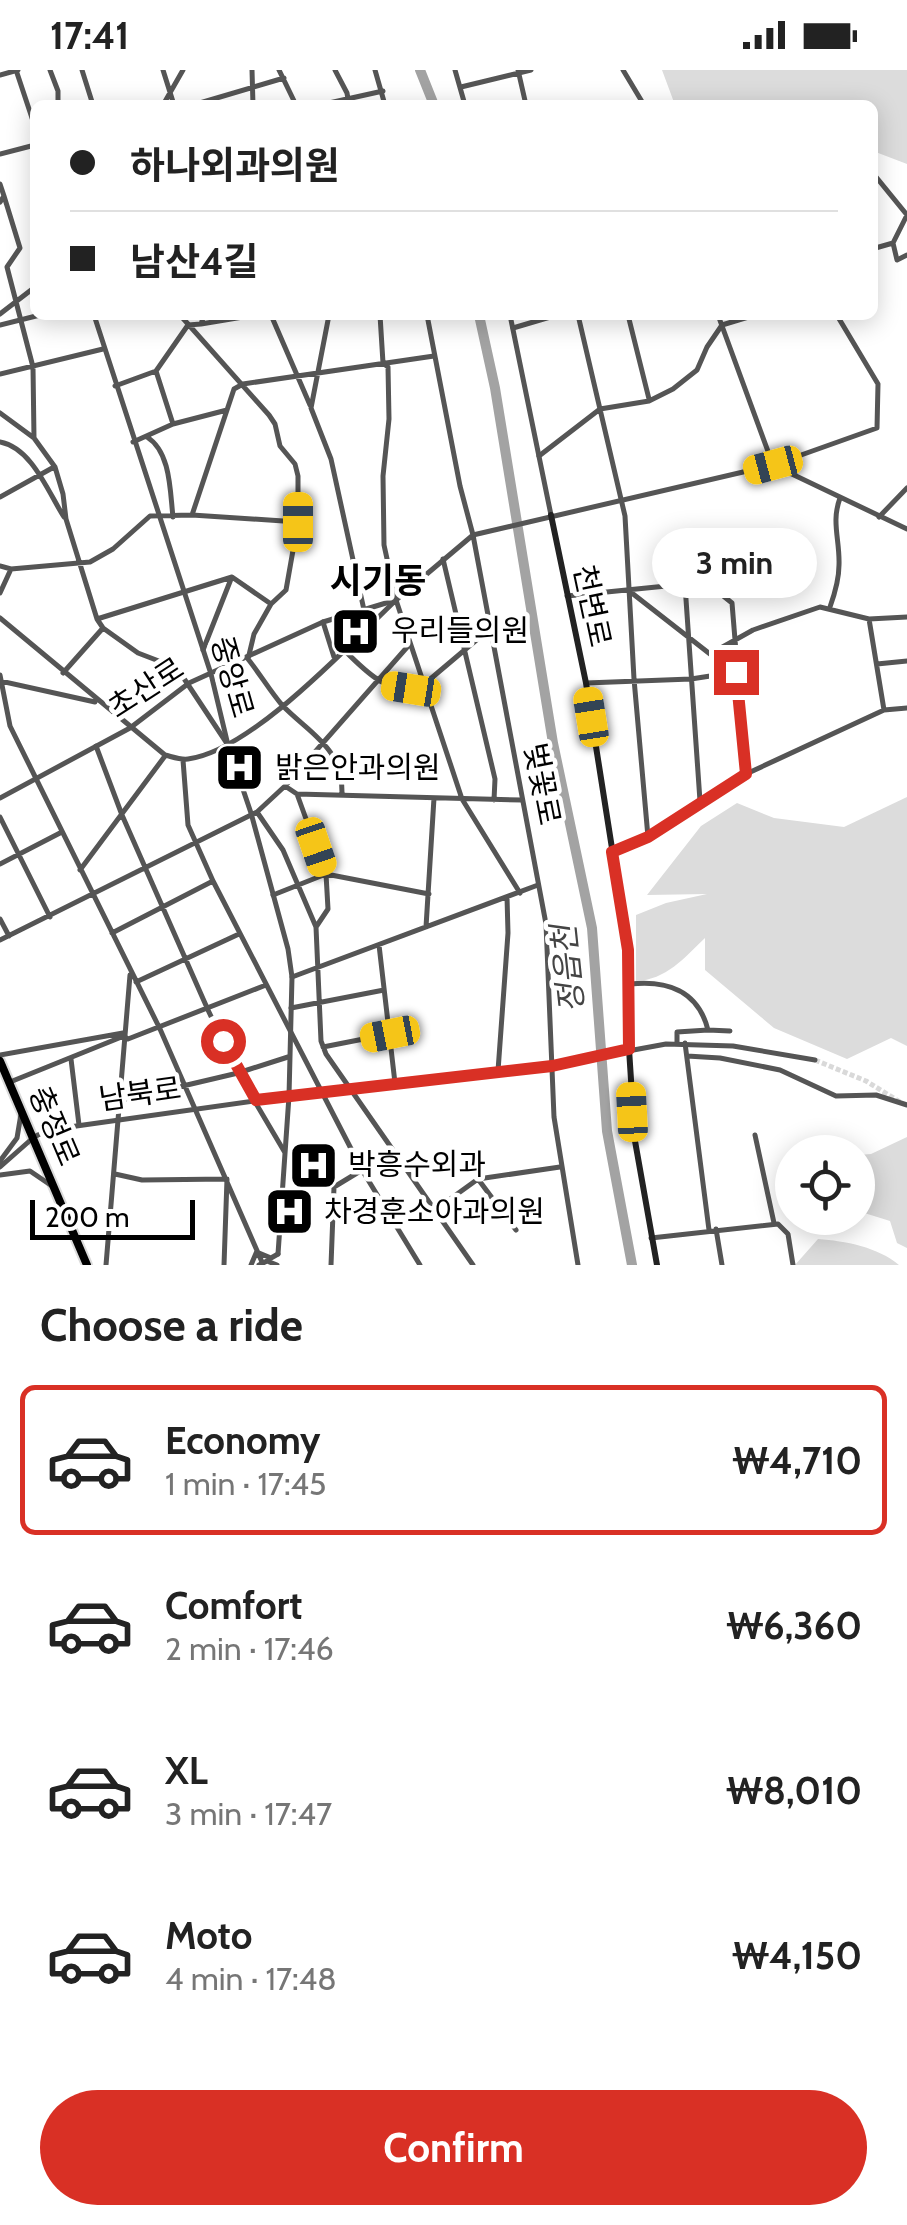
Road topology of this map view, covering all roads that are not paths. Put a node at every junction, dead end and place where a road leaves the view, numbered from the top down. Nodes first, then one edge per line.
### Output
1 (17, 70) edge
2 (50, 70) edge
3 (82, 70) edge
4 (163, 70) edge
5 (183, 70) edge
6 (252, 70) edge
7 (280, 70) edge
8 (336, 70) edge
9 (375, 70) edge
10 (455, 70) edge
11 (531, 70) edge
12 (623, 70) edge
13 (518, 72) edge
14 (0, 75) edge
15 (284, 78) junction
16 (461, 87) junction
17 (251, 88) junction
18 (382, 90) junction
19 (170, 91) junction
20 (58, 100) edge
21 (91, 100) edge
22 (166, 100) edge
23 (173, 100) edge
24 (209, 100) edge
25 (252, 100) edge
26 (294, 100) edge
27 (347, 100) edge
28 (354, 100) edge
29 (385, 100) edge
30 (464, 100) edge
31 (525, 100) edge
32 (641, 100) edge
33 (30, 112) edge
34 (30, 146) edge
35 (0, 154) edge
36 (878, 179) edge
37 (0, 184) edge
38 (2, 199) edge
39 (907, 215) edge
40 (12, 224) junction
41 (0, 226) edge
42 (893, 242) junction
43 (878, 247) edge
44 (907, 255) edge
45 (30, 291) edge
46 (16, 302) junction
47 (0, 314) edge
48 (30, 318) edge
49 (20, 320) junction
50 (95, 320) edge
51 (184, 320) edge
52 (202, 320) edge
53 (225, 320) edge
54 (273, 320) edge
55 (327, 320) edge
56 (380, 320) edge
57 (428, 320) edge
58 (511, 320) edge
59 (540, 320) edge
60 (579, 320) edge
61 (629, 320) edge
62 (720, 320) edge
63 (739, 320) edge
64 (840, 320) edge
65 (201, 324) junction
66 (0, 325) edge
67 (188, 325) junction
68 (722, 326) junction
69 (513, 328) junction
70 (103, 349) junction
71 (436, 355) junction
72 (383, 363) junction
73 (33, 367) junction
74 (156, 371) junction
75 (0, 374) edge
76 (318, 374) junction
77 (299, 377) junction
78 (243, 384) junction
79 (115, 386) junction
80 (649, 401) junction
81 (312, 408) junction
82 (600, 409) junction
83 (227, 410) junction
84 (0, 413) edge
85 (173, 424) junction
86 (146, 436) junction
87 (34, 438) junction
88 (0, 442) edge
89 (132, 442) junction
90 (539, 456) junction
91 (773, 465) junction
92 (55, 466) junction
93 (38, 475) junction
94 (907, 488) edge
95 (0, 497) edge
96 (840, 498) junction
97 (622, 501) junction
98 (192, 515) junction
99 (550, 515) junction
100 (158, 516) junction
101 (173, 517) junction
102 (879, 517) junction
103 (66, 519) junction
104 (298, 522) junction
105 (907, 528) edge
106 (473, 535) junction
107 (443, 559) junction
108 (80, 564) junction
109 (0, 566) edge
110 (11, 569) junction
111 (232, 577) junction
112 (684, 585) junction
113 (628, 590) junction
114 (183, 592) junction
115 (0, 593) edge
116 (566, 596) junction
117 (396, 600) junction
118 (271, 604) junction
119 (830, 607) junction
120 (364, 610) junction
121 (907, 617) edge
122 (0, 618) edge
123 (97, 619) junction
124 (870, 619) junction
125 (323, 622) junction
126 (372, 624) junction
127 (104, 628) junction
128 (490, 634) junction
129 (686, 636) junction
130 (735, 639) junction
131 (410, 645) junction
132 (202, 650) junction
133 (344, 650) junction
134 (464, 653) junction
135 (334, 658) junction
136 (248, 659) junction
137 (907, 662) edge
138 (876, 664) junction
139 (736, 672) junction
140 (64, 673) junction
141 (211, 674) junction
142 (0, 678) edge
143 (634, 679) junction
144 (691, 679) junction
145 (376, 681) junction
146 (189, 683) junction
147 (586, 683) junction
148 (422, 686) junction
149 (99, 703) junction
150 (282, 705) junction
151 (907, 708) edge
152 (884, 710) junction
153 (130, 728) junction
154 (324, 741) junction
155 (228, 745) junction
156 (96, 746) junction
157 (165, 755) junction
158 (183, 760) junction
159 (746, 774) junction
160 (35, 780) junction
161 (285, 786) junction
162 (298, 794) junction
163 (342, 795) junction
164 (0, 798) edge
165 (434, 798) junction
166 (462, 799) junction
167 (494, 800) junction
168 (522, 800) junction
169 (700, 801) junction
170 (254, 813) junction
171 (122, 815) junction
172 (0, 817) edge
173 (61, 832) junction
174 (648, 837) junction
175 (196, 844) junction
176 (612, 852) junction
177 (18, 854) junction
178 (0, 864) edge
179 (80, 870) junction
180 (147, 870) junction
181 (326, 874) junction
182 (213, 880) junction
183 (297, 884) junction
184 (538, 886) junction
185 (520, 893) junction
186 (429, 894) junction
187 (93, 895) junction
188 (273, 896) junction
189 (507, 898) junction
190 (164, 906) junction
191 (50, 917) junction
192 (0, 919) edge
193 (316, 927) junction
194 (426, 927) junction
195 (112, 933) junction
196 (240, 934) junction
197 (9, 936) junction
198 (0, 940) edge
199 (379, 944) junction
200 (188, 960) junction
201 (318, 967) junction
202 (131, 970) junction
203 (292, 977) junction
204 (136, 982) junction
205 (630, 984) junction
206 (266, 985) junction
207 (384, 990) junction
208 (319, 1003) junction
209 (291, 1008) junction
210 (208, 1010) junction
211 (160, 1028) junction
212 (708, 1030) junction
213 (730, 1031) dead end
214 (290, 1032) junction
215 (689, 1032) junction
216 (125, 1034) junction
217 (390, 1034) junction
218 (684, 1043) junction
219 (324, 1047) junction
220 (624, 1050) junction
221 (687, 1056) junction
222 (288, 1057) junction
223 (0, 1058) edge
224 (71, 1058) junction
225 (815, 1060) tunnel mouth
226 (552, 1066) junction
227 (498, 1071) junction
228 (238, 1073) junction
229 (10, 1082) junction
230 (395, 1084) junction
231 (186, 1086) junction
232 (348, 1089) junction
233 (323, 1092) junction
234 (290, 1096) junction
235 (256, 1100) junction
236 (119, 1101) junction
237 (907, 1105) edge
238 (197, 1108) junction
239 (22, 1110) junction
240 (120, 1119) junction
241 (78, 1125) junction
242 (755, 1135) dead end
243 (34, 1137) junction
244 (286, 1154) junction
245 (0, 1164) edge
246 (560, 1167) junction
247 (362, 1170) junction
248 (115, 1174) junction
249 (0, 1175) edge
250 (227, 1179) junction
251 (478, 1179) junction
252 (55, 1188) junction
253 (435, 1210) junction
254 (774, 1223) junction
255 (712, 1229) junction
256 (516, 1230) dead end
257 (651, 1238) junction
258 (257, 1251) junction
259 (278, 1254) junction
260 (261, 1264) edge
261 (278, 1264) edge
262 (87, 1265) edge
263 (106, 1265) edge
264 (224, 1265) edge
265 (251, 1265) edge
266 (330, 1265) edge
267 (420, 1265) edge
268 (473, 1265) edge
269 (578, 1265) edge
270 (657, 1265) edge
271 (722, 1265) edge
272 (793, 1265) edge

1 - 14 street
1 - 33 street
2 - 20 street
3 - 21 street
4 - 19 street
5 - 19 street
6 - 17 street
7 - 15 street
8 - 27 street
9 - 18 street
10 - 16 street
11 - 13 street
12 - 32 street
13 - 16 street
13 - 31 street
15 - 17 street
15 - 26 street
16 - 30 street
17 - 24 street
17 - 25 street
18 - 28 street
18 - 29 street
19 - 22 street
19 - 23 street
34 - 35 street
36 - 39 street
37 - 38 street
38 - 40 street
39 - 42 street
40 - 41 street
40 - 46 street
42 - 43 street
42 - 44 street
45 - 46 street
46 - 47 street
46 - 49 street
48 - 49 street
49 - 66 street
49 - 73 street
50 - 70 street, 중앙로
51 - 67 street
52 - 65 street
53 - 65 street
54 - 77 street
55 - 76 street
56 - 72 street
57 - 71 street, 벚꽃로
58 - 69 street, 천변로
59 - 69 street
60 - 82 street
61 - 80 street
62 - 68 street
63 - 68 street
64 - 91 street
65 - 67 street
67 - 74 street
67 - 78 street
68 - 80 street
68 - 91 street
69 - 90 street, 천변로
70 - 73 street
70 - 79 street, 중앙로
71 - 72 street
71 - 106 street, 벚꽃로
72 - 76 street
72 - 117 street
73 - 75 street
73 - 87 street
74 - 79 street
74 - 85 street
76 - 77 street
76 - 81 street
77 - 78 street
77 - 81 street
78 - 83 street
78 - 104 street
79 - 89 street, 중앙로
80 - 82 street
81 - 120 street
82 - 90 street
82 - 97 street
83 - 85 street
83 - 98 street
84 - 87 street
85 - 86 street
86 - 89 street
86 - 101 street
87 - 92 street
88 - 93 street
89 - 100 street, 중앙로
90 - 99 street, 천변로
91 - 96 street
91 - 97 street
92 - 93 street
92 - 103 street
93 - 95 street
93 - 103 street
94 - 102 street
96 - 102 street
96 - 119 street
97 - 99 street
97 - 113 street
98 - 101 street
98 - 104 street
99 - 106 street
99 - 116 main road, 천변로
100 - 101 street
100 - 108 street
100 - 114 street, 중앙로
102 - 105 street
103 - 108 street
104 - 118 street
106 - 107 street, 초산로
106 - 128 street, 벚꽃로
107 - 117 street, 초산로
107 - 134 street
108 - 110 street
108 - 123 street
109 - 110 street
110 - 115 street
111 - 114 street
111 - 118 street
111 - 132 street
112 - 113 street
112 - 129 street
112 - 130 street
113 - 116 street
113 - 129 street
113 - 143 street
114 - 123 street
114 - 132 street, 중앙로
116 - 147 main road, 천변로
117 - 120 street, 초산로
117 - 126 street
117 - 131 street
118 - 136 street
119 - 124 street
119 - 130 street
120 - 125 street, 초산로
120 - 126 street
121 - 124 street
122 - 140 street
123 - 127 street
124 - 138 street
125 - 135 street
125 - 136 street, 초산로
126 - 133 street
127 - 140 street
127 - 146 street
128 - 134 street
128 - 168 street, 벚꽃로
129 - 130 street
129 - 144 street
130 - 139 street
131 - 145 street
131 - 148 street
132 - 141 street, 중앙로
133 - 135 street
133 - 145 street
134 - 148 street
134 - 167 street
135 - 150 street
136 - 141 street, 초산로
136 - 150 street
137 - 138 street
138 - 152 street
139 - 144 street
139 - 159 street
140 - 149 street
141 - 146 street, 초산로
141 - 155 street, 중앙로
142 - 149 street
142 - 160 street
143 - 144 street
143 - 147 street
143 - 174 street
144 - 169 street
145 - 148 street
145 - 154 street
146 - 153 street, 초산로
146 - 155 street
147 - 176 main road, 천변로
148 - 166 street
149 - 153 street
150 - 154 street
150 - 155 street
151 - 152 street
152 - 159 street
153 - 156 street, 초산로
153 - 157 street
154 - 161 street
154 - 163 street
155 - 158 street
155 - 170 street, 중앙로
156 - 160 street, 초산로
156 - 171 street
157 - 158 street
157 - 171 street
158 - 175 street
159 - 169 street
160 - 164 street, 초산로
160 - 173 street
161 - 162 street
161 - 170 street
162 - 163 street
162 - 181 street
163 - 165 street
165 - 166 street
165 - 186 street
166 - 167 street
166 - 185 street
167 - 168 street
168 - 184 street, 벚꽃로
169 - 174 street
170 - 175 street
170 - 183 street
170 - 188 street, 중앙로
171 - 179 street
171 - 180 street
172 - 177 street
173 - 177 street
173 - 179 street
174 - 176 street
175 - 180 street
175 - 182 street
176 - 205 main road, 천변로
177 - 178 street
177 - 191 street
179 - 187 street
180 - 187 street
180 - 190 street
181 - 183 street
181 - 186 street
181 - 193 street
182 - 190 street
182 - 196 street
183 - 188 street
183 - 193 street
184 - 185 street
184 - 226 street, 벚꽃로
185 - 189 street
186 - 194 street
187 - 191 street
187 - 195 street
188 - 203 street, 중앙로
189 - 194 street
189 - 227 street
190 - 195 street
190 - 200 street
191 - 197 street
192 - 197 street
193 - 201 street
194 - 199 street
195 - 202 street
196 - 200 street
196 - 206 street
197 - 198 street
199 - 201 street
199 - 207 street
200 - 204 street
200 - 210 street
201 - 203 street
201 - 208 street
202 - 204 street
202 - 216 street
203 - 209 street, 중앙로
204 - 211 street
205 - 212 street
205 - 220 main road, 천변로
206 - 210 street
206 - 214 street
207 - 208 street
207 - 217 street
208 - 209 street
208 - 219 street
209 - 214 street, 중앙로
210 - 211 street
210 - 228 street
211 - 216 street
211 - 231 street
212 - 213 street
212 - 215 street
214 - 222 street, 중앙로
214 - 233 street
215 - 218 street
215 - 218 street
216 - 223 street
216 - 224 street
216 - 236 street
217 - 219 street
217 - 230 street
218 - 220 street, 남북로
218 - 221 street
218 - 225 street, 남북로
219 - 232 street
220 - 226 street, 남북로
220 - 257 main road, 천변로
221 - 237 street
221 - 255 street
222 - 228 street
222 - 234 street, 중앙로
223 - 229 main road, 충정로
224 - 229 street
224 - 241 street
226 - 227 street, 남북로
226 - 246 street, 벚꽃로
227 - 230 street, 남북로
228 - 231 street
228 - 235 street
229 - 239 main road, 충정로
230 - 232 street, 남북로
231 - 236 street
231 - 238 street
232 - 233 street, 남북로
232 - 253 street
233 - 234 street, 남북로
233 - 247 street
234 - 235 street, 남북로
234 - 244 street, 중앙로
235 - 238 street, 남북로
235 - 244 street
236 - 240 street
238 - 240 street, 남북로
238 - 250 street
239 - 243 main road, 충정로
239 - 245 street
240 - 241 street, 남북로
240 - 248 street
241 - 243 street, 남북로
242 - 254 street
243 - 245 street
243 - 252 main road, 충정로
244 - 259 street, 중앙로
246 - 251 street
246 - 269 street, 벚꽃로
247 - 266 street
247 - 267 street
248 - 250 street
248 - 263 street
249 - 252 street
250 - 258 street
250 - 264 street
251 - 253 street
251 - 256 street
252 - 262 main road, 충정로
253 - 268 street
254 - 255 street
254 - 272 street
255 - 257 street
255 - 271 street
257 - 270 main road, 천변로
258 - 259 street
258 - 260 street
258 - 265 street
259 - 261 street
260 - 261 street

